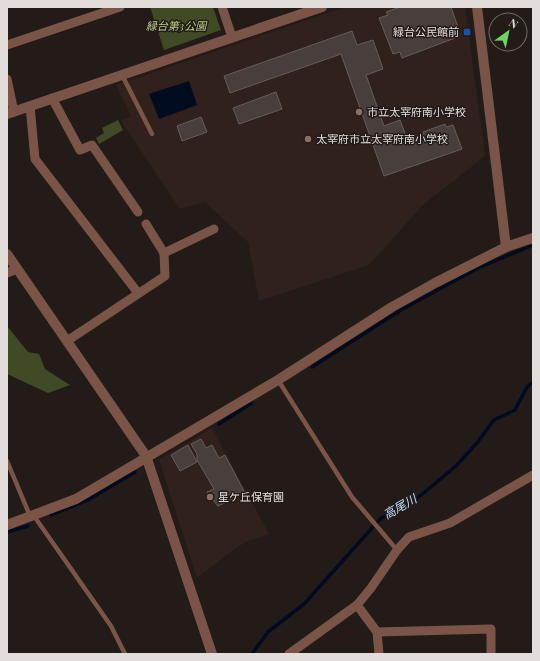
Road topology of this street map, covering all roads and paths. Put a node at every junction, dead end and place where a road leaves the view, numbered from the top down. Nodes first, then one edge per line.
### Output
1 (120, 7) edge
2 (222, 7) edge
3 (322, 7) edge
4 (477, 7) edge
5 (232, 37) junction
6 (7, 45) edge
7 (122, 74) junction
8 (7, 79) edge
9 (52, 98) junction
10 (30, 106) junction
11 (11, 113) edge
12 (152, 134) dead end
13 (138, 212) dead end
14 (146, 224) dead end
15 (214, 229) dead end
16 (533, 238) edge
17 (506, 247) junction
18 (164, 253) junction
19 (7, 254) edge
20 (12, 271) edge
21 (138, 293) junction
22 (67, 341) junction
23 (278, 380) junction
24 (146, 456) junction
25 (7, 461) edge
26 (533, 475) edge
27 (32, 516) junction
28 (7, 525) edge
29 (397, 550) junction
30 (357, 605) junction
31 (377, 632) junction
32 (125, 654) edge
33 (212, 654) edge
34 (289, 654) edge
35 (379, 654) edge
36 (491, 654) edge

1 - 6 street
2 - 5 street
3 - 5 street
4 - 17 street
5 - 7 street
7 - 9 street
7 - 12 lane
8 - 11 street
9 - 10 street
9 - 13 street
10 - 11 street
10 - 21 street
14 - 18 street
15 - 18 street
16 - 17 street
17 - 23 street
18 - 21 street
19 - 20 street
20 - 22 street
21 - 22 street
22 - 24 street
23 - 24 street
23 - 29 lane
24 - 27 street
24 - 33 street
25 - 27 lane
26 - 29 street
27 - 28 street
27 - 32 lane
29 - 30 street
30 - 31 street
30 - 34 street
31 - 35 street
31 - 36 street

